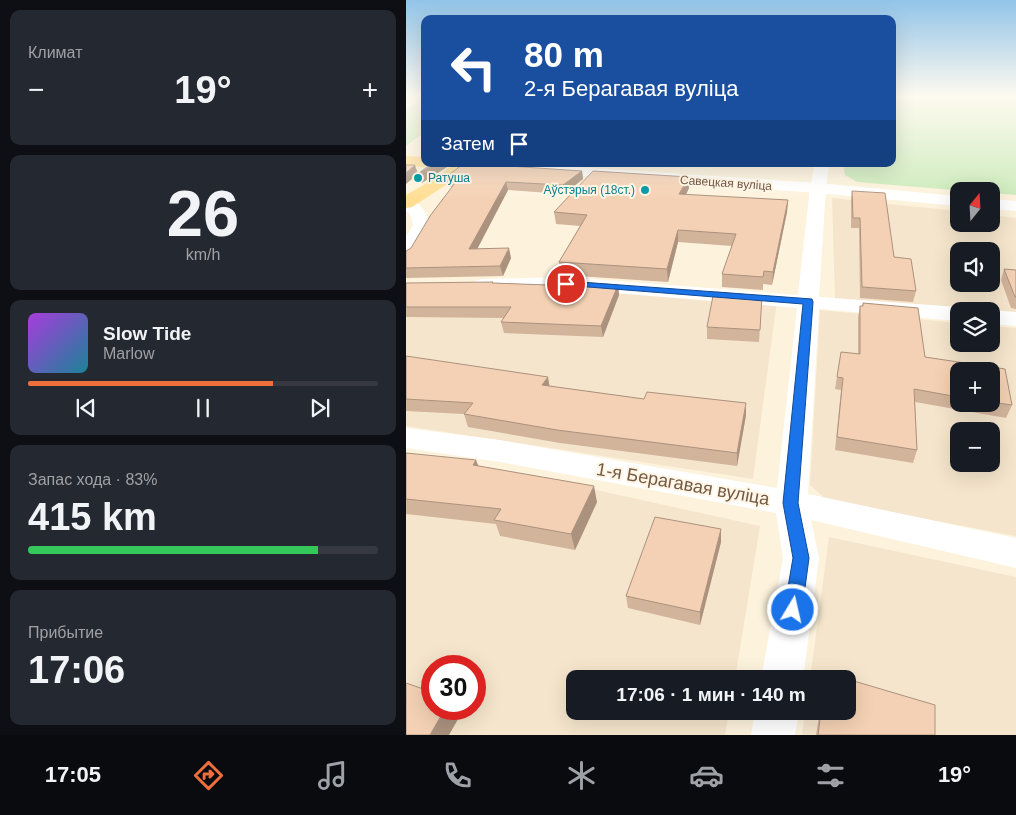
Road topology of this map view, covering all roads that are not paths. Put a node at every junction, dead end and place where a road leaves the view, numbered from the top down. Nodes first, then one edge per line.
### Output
1 (462, 167) edge
2 (532, 169) edge
3 (820, 176) edge
4 (950, 200) edge
5 (406, 203) edge
6 (1000, 205) edge
7 (1016, 206) edge
8 (406, 253) edge
9 (462, 285) edge
10 (808, 302) junction
11 (950, 313) edge
12 (1000, 318) edge
13 (1016, 319) edge
14 (406, 438) edge
15 (791, 503) junction
16 (1016, 553) edge
17 (783, 670) edge
18 (776, 720) edge
19 (773, 735) edge

1 - 5 main road
2 - 3 main road, Савецкая вуліца
3 - 4 main road, Савецкая вуліца
3 - 10 street
5 - 8 street
6 - 7 main road
9 - 10 street
10 - 11 street
10 - 15 street
12 - 13 street
14 - 15 street, 1-я Берагавая вуліца
15 - 16 street, 1-я Берагавая вуліца
15 - 17 street
18 - 19 street

